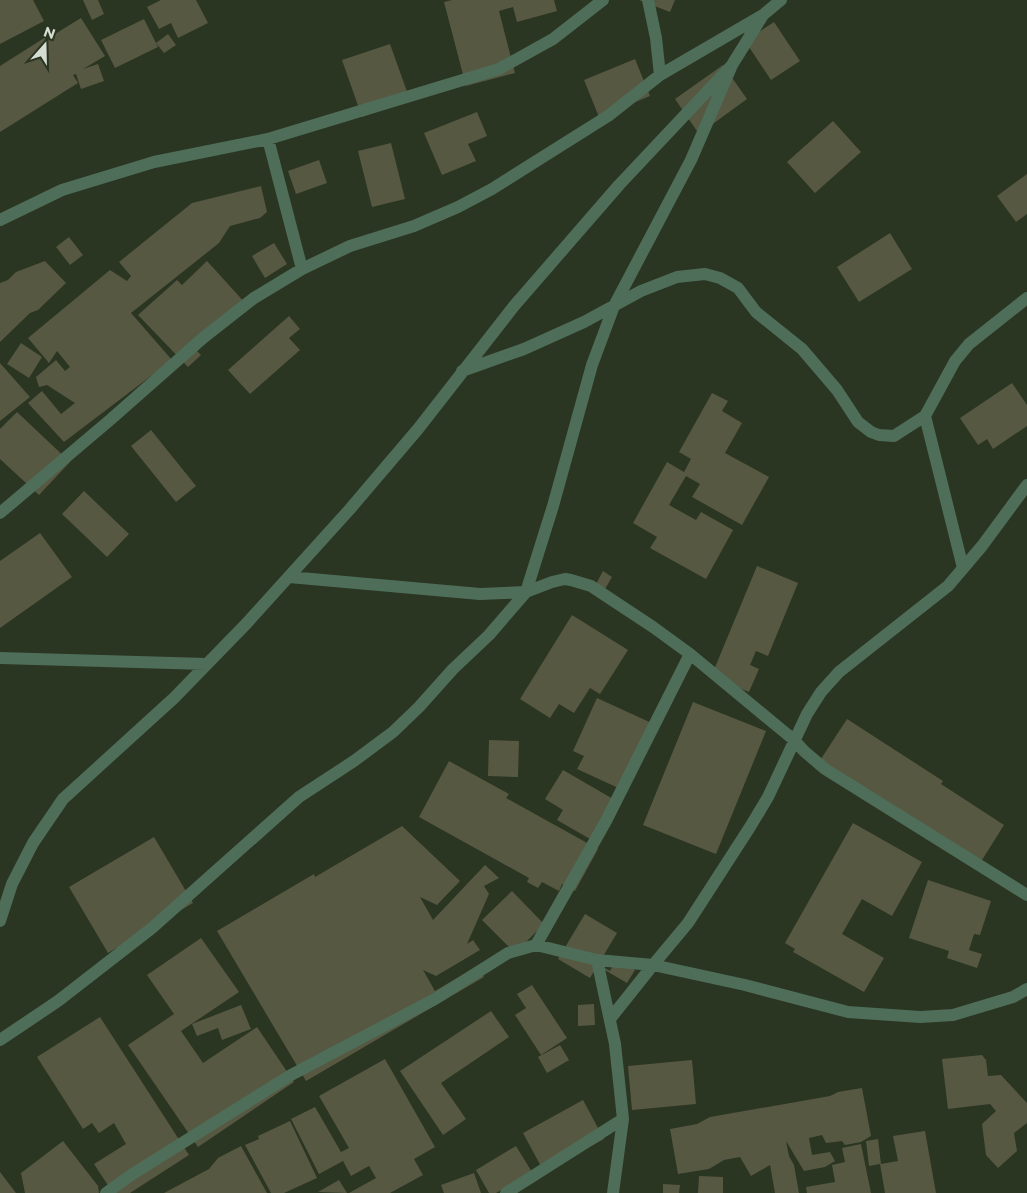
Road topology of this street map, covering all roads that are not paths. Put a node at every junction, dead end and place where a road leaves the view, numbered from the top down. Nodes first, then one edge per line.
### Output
1 (603, 0) edge
2 (648, 0) edge
3 (782, 0) edge
4 (763, 16) junction
5 (732, 65) junction
6 (660, 75) junction
7 (268, 139) junction
8 (0, 220) edge
9 (302, 269) junction
10 (1027, 298) edge
11 (614, 306) junction
12 (462, 371) junction
13 (924, 416) junction
14 (1027, 485) edge
15 (0, 513) edge
16 (963, 568) junction
17 (289, 576) junction
18 (526, 592) junction
19 (690, 654) junction
20 (0, 658) edge
21 (206, 664) junction
22 (794, 740) junction
23 (1027, 895) edge
24 (0, 921) edge
25 (536, 946) junction
26 (597, 960) junction
27 (653, 965) junction
28 (1027, 989) edge
29 (610, 1019) junction
30 (0, 1040) edge
31 (623, 1119) junction
32 (106, 1193) edge
33 (506, 1193) edge
34 (613, 1193) edge

1 - 7 street
2 - 6 street
3 - 4 street
4 - 5 street
4 - 6 street
5 - 11 street
5 - 12 street
6 - 9 street
7 - 8 street
7 - 9 street
9 - 15 street
10 - 13 street
11 - 12 street
11 - 13 street
11 - 18 street
12 - 17 street
13 - 16 street
14 - 16 street
16 - 22 street
17 - 18 street
17 - 21 street
18 - 19 street
18 - 30 street
19 - 22 street
19 - 25 street
20 - 21 street
21 - 24 street
22 - 23 street
22 - 27 street
25 - 26 street
25 - 32 street
26 - 27 street
26 - 29 street
27 - 28 street
27 - 29 street
29 - 31 street
31 - 33 street
31 - 34 street

